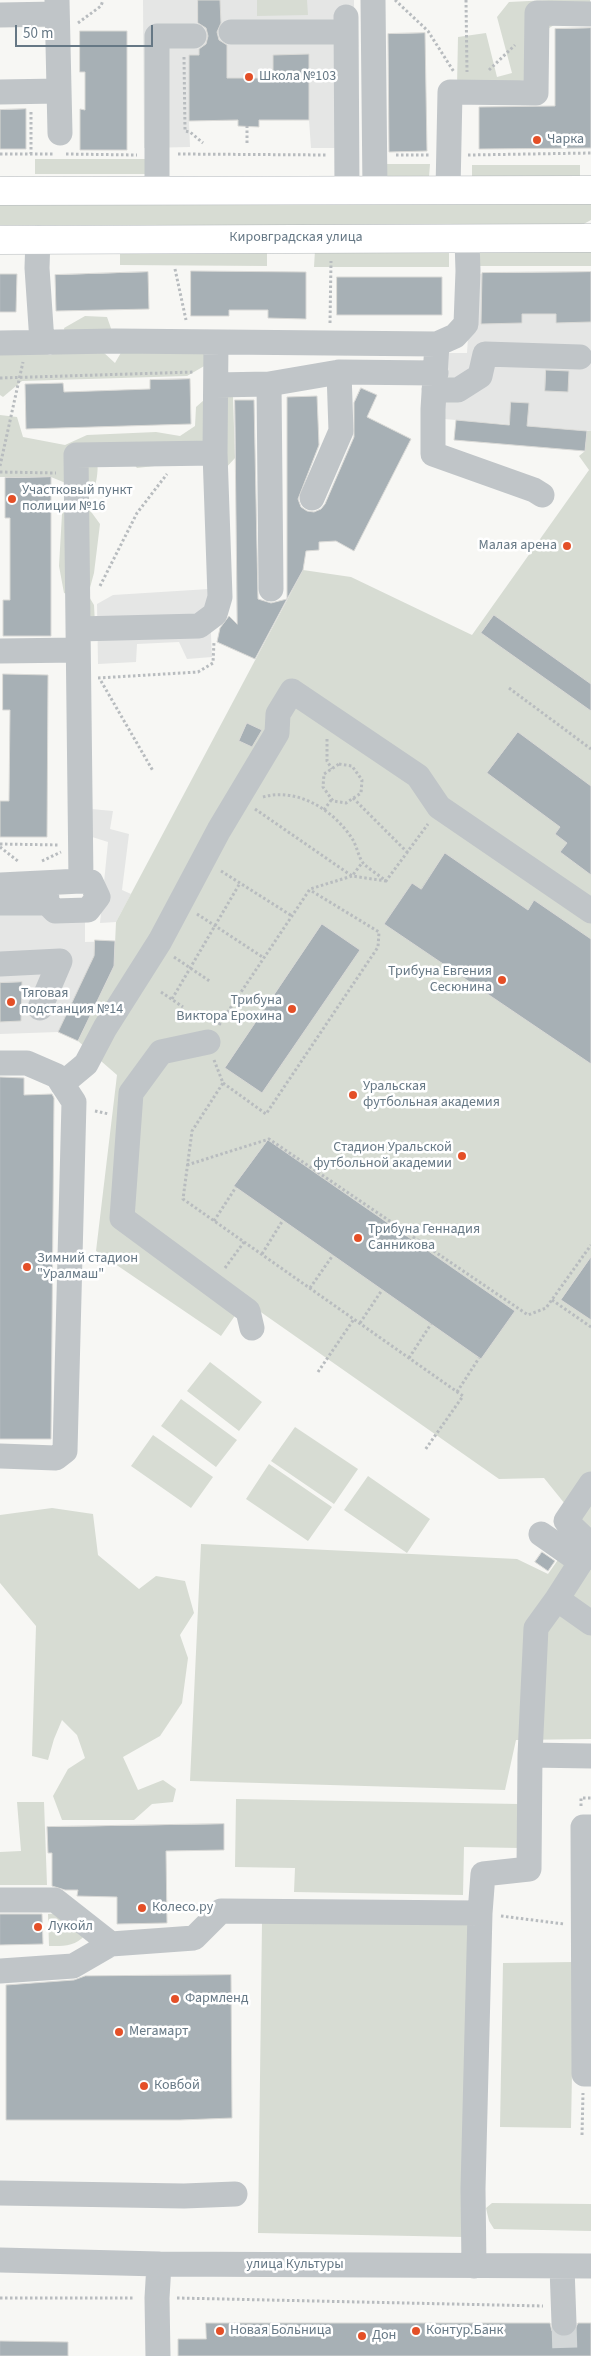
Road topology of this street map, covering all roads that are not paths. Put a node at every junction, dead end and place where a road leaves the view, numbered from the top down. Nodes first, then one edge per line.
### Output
1 (373, 0) edge
2 (63, 13) edge
3 (591, 14) edge
4 (0, 16) edge
5 (231, 32) dead end
6 (189, 36) road end
7 (59, 90) junction
8 (0, 92) edge
9 (60, 133) dead end
10 (156, 190) junction
11 (348, 190) junction
12 (375, 190) junction
13 (448, 190) junction
14 (591, 190) edge
15 (0, 191) edge
16 (38, 238) junction
17 (591, 238) edge
18 (0, 240) edge
19 (467, 240) junction
20 (35, 342) junction
21 (216, 342) junction
22 (0, 343) edge
23 (437, 344) junction
24 (580, 358) dead end
25 (339, 372) junction
26 (216, 378) junction
27 (435, 382) junction
28 (269, 384) junction
29 (216, 453) junction
30 (542, 495) dead end
31 (312, 498) dead end
32 (271, 590) dead end
33 (0, 651) edge
34 (83, 657) junction
35 (0, 885) edge
36 (47, 893) junction
37 (0, 903) edge
38 (591, 911) edge
39 (0, 964) edge
40 (40, 1008) dead end
41 (208, 1042) road end
42 (0, 1063) edge
43 (62, 1084) junction
44 (252, 1328) dead end
45 (0, 1456) edge
46 (591, 1484) edge
47 (541, 1534) dead end
48 (588, 1551) edge
49 (558, 1599) junction
50 (591, 1623) edge
51 (530, 1756) junction
52 (591, 1756) edge
53 (591, 1827) edge
54 (0, 1900) edge
55 (480, 1913) junction
56 (111, 1944) junction
57 (0, 1971) edge
58 (587, 2074) edge
59 (0, 2193) edge
60 (235, 2194) dead end
61 (0, 2260) edge
62 (159, 2264) junction
63 (474, 2266) junction
64 (591, 2266) edge
65 (562, 2267) junction
66 (564, 2315) tunnel mouth
67 (158, 2356) edge

1 - 12 street
2 - 4 street
2 - 7 street
3 - 13 street
5 - 11 street
6 - 10 street
7 - 8 street
7 - 9 street
10 - 11 main road
10 - 15 main road
11 - 12 main road
12 - 13 main road
13 - 14 main road
16 - 18 main road, Кировградская улица
16 - 19 main road, Кировградская улица
16 - 20 street
17 - 19 main road, Кировградская улица
19 - 23 street
20 - 21 street
20 - 22 street
21 - 23 street
21 - 26 street
23 - 27 street
24 - 27 street
25 - 27 street
25 - 28 street
25 - 31 street
26 - 28 street
26 - 29 street
27 - 30 street
28 - 32 street
29 - 34 street
29 - 34 street
33 - 34 street
34 - 36 street
35 - 36 street
36 - 37 street
38 - 43 street
39 - 40 street
41 - 44 street
42 - 43 street
43 - 45 street
46 - 48 street
47 - 48 street
48 - 49 street
49 - 50 street
49 - 51 street
51 - 52 street
51 - 55 street
53 - 58 street
54 - 56 street
55 - 56 street
55 - 63 street
56 - 57 street
59 - 60 street
61 - 62 street, улица Культуры
62 - 63 street, улица Культуры
62 - 67 street
63 - 65 street, улица Культуры
64 - 65 street, улица Культуры
65 - 66 street

